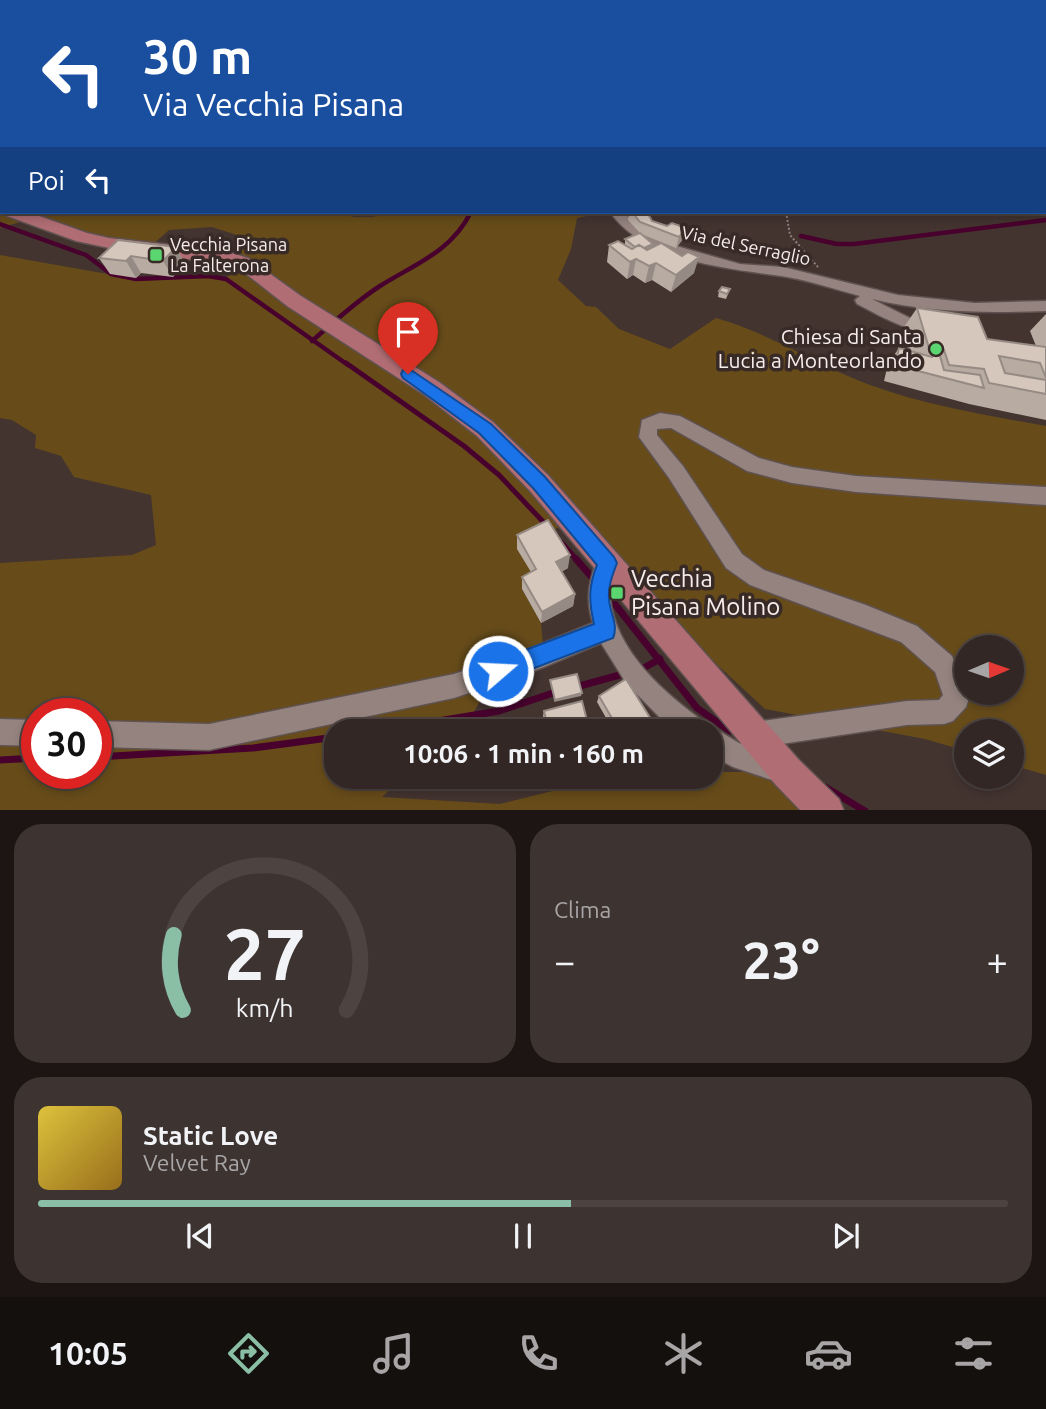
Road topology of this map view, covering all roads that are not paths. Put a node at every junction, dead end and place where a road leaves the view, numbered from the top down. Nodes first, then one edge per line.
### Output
1 (19, 214) edge
2 (618, 214) edge
3 (818, 279) junction
4 (1046, 307) edge
5 (963, 321) edge
6 (942, 326) edge
7 (1046, 496) edge
8 (607, 563) junction
9 (606, 630) junction
10 (678, 719) edge
11 (0, 732) edge
12 (21, 733) edge
13 (112, 734) edge
14 (755, 735) junction
15 (723, 748) edge
16 (787, 772) junction
17 (827, 810) edge

1 - 8 main road
2 - 3 street, Via del Serraglio
3 - 4 street, Via del Serraglio
3 - 6 street
4 - 5 street
7 - 14 street
8 - 9 street
8 - 14 main road
9 - 10 street
9 - 13 street
11 - 12 street
14 - 16 main road
15 - 16 street
16 - 17 main road

